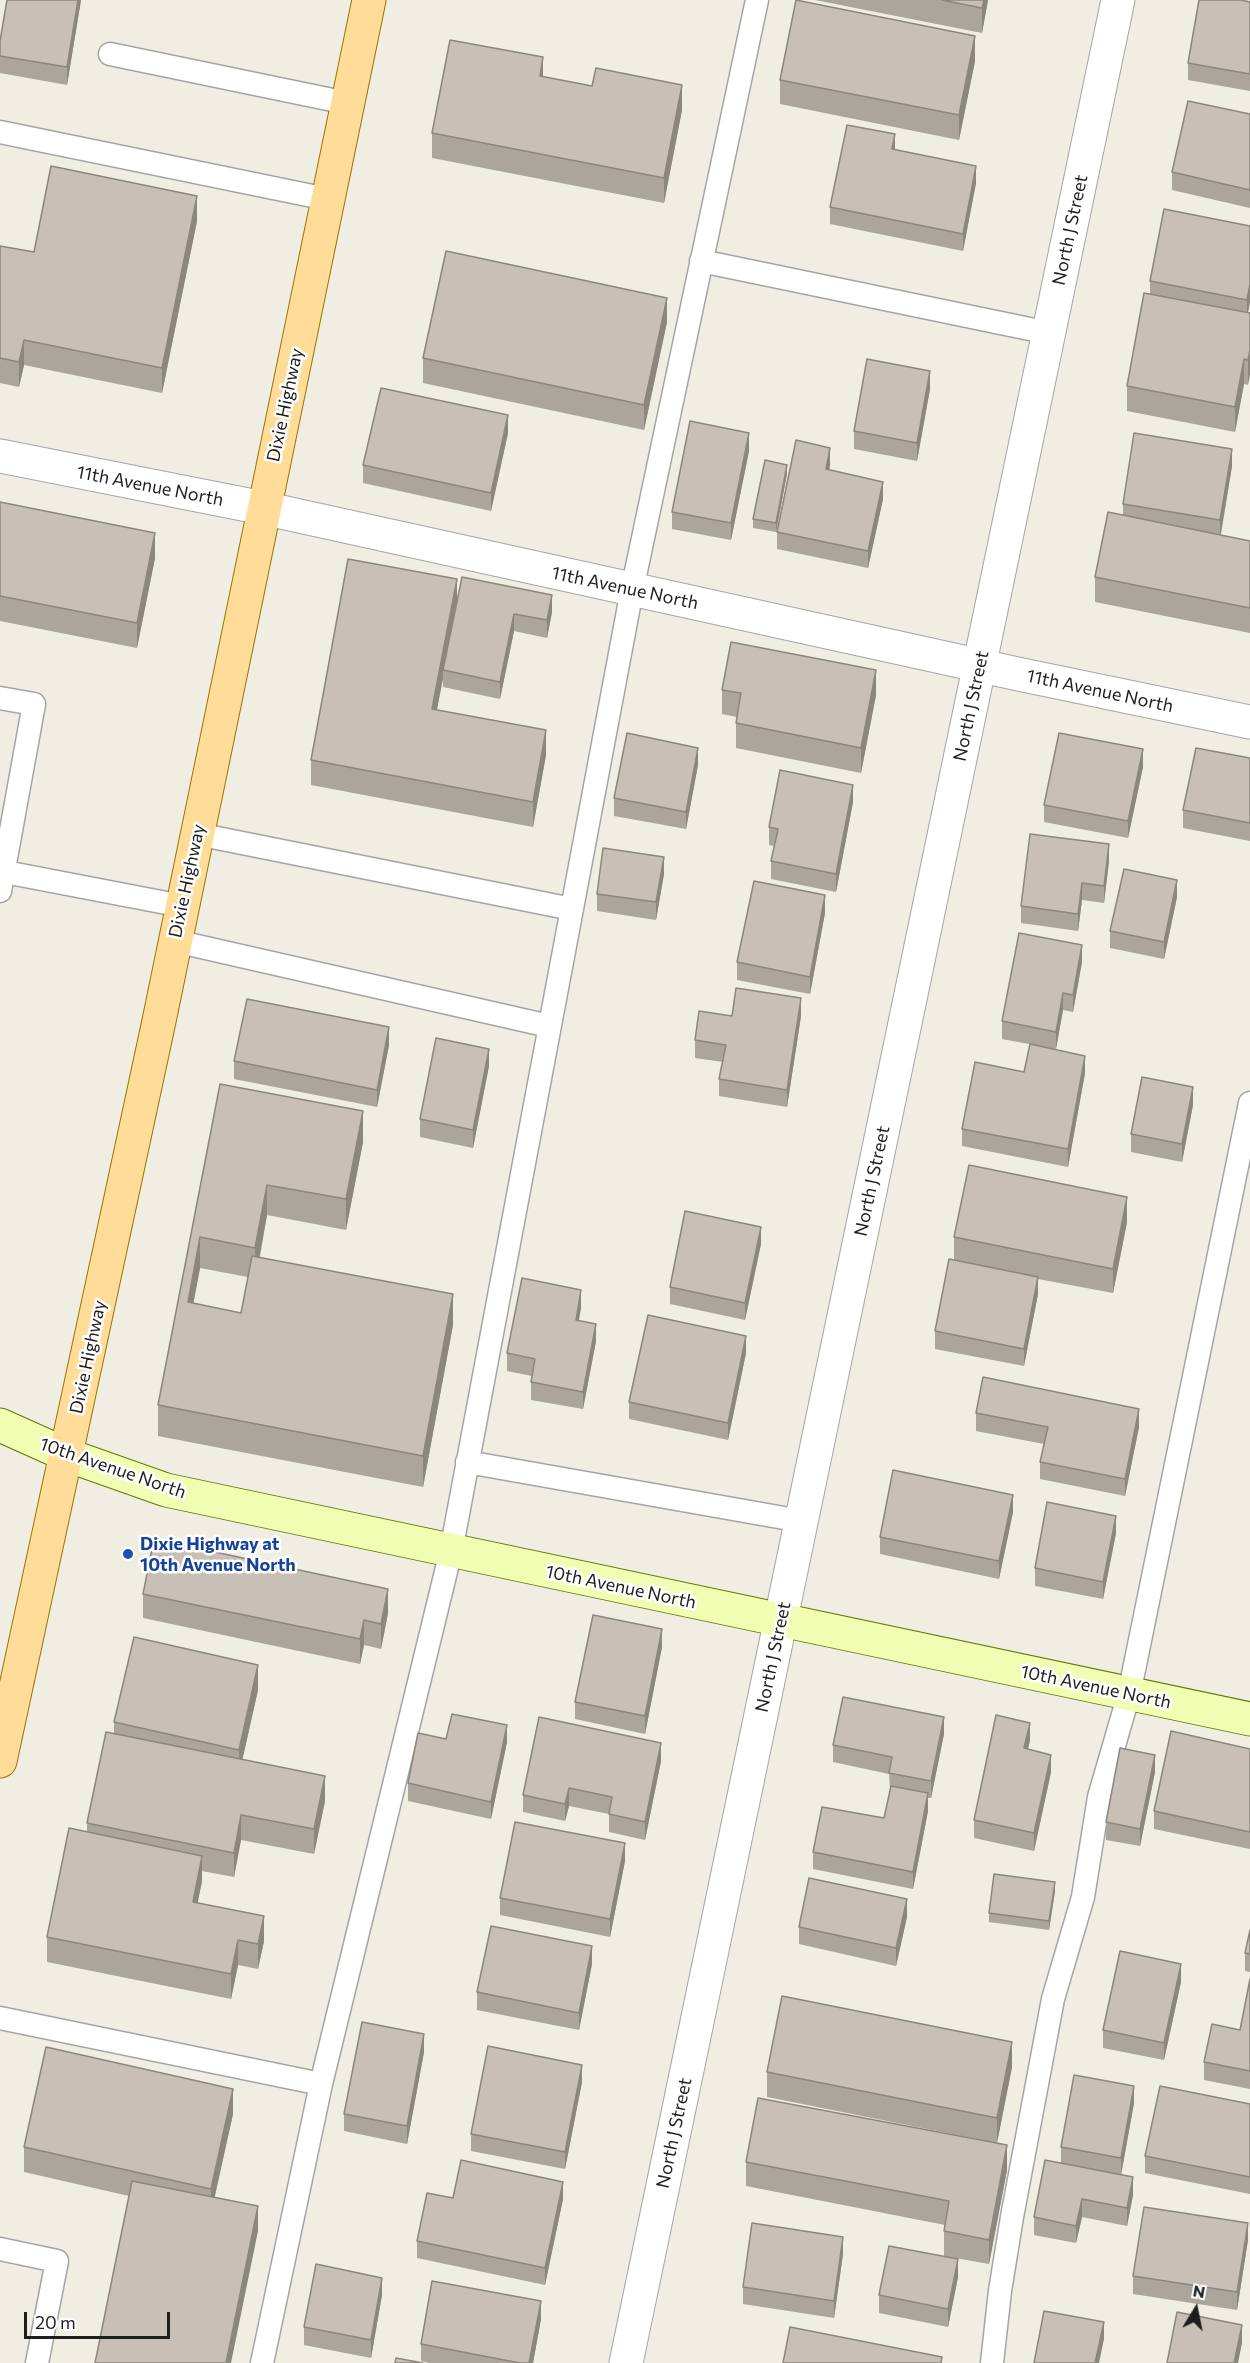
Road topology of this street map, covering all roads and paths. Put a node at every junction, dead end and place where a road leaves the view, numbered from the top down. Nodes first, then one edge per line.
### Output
1 (369, 0) edge
2 (757, 0) edge
3 (1118, 0) edge
4 (110, 54) dead end
5 (347, 103) junction
6 (0, 132) edge
7 (327, 199) junction
8 (701, 261) junction
9 (1049, 333) junction
10 (0, 456) edge
11 (263, 508) junction
12 (632, 590) junction
13 (979, 666) junction
14 (0, 698) edge
15 (1250, 722) edge
16 (197, 834) junction
17 (1, 878) edge
18 (182, 906) junction
19 (572, 909) junction
20 (175, 941) junction
21 (549, 1026) junction
22 (1250, 1103) edge
23 (0, 1425) edge
24 (67, 1455) junction
25 (467, 1462) junction
26 (801, 1521) junction
27 (451, 1551) junction
28 (781, 1621) junction
29 (1129, 1694) junction
30 (1250, 1719) edge
31 (0, 1761) edge
32 (0, 2018) edge
33 (321, 2084) junction
34 (0, 2249) edge
35 (37, 2363) edge
36 (262, 2363) edge
37 (626, 2363) edge
38 (992, 2363) edge

1 - 5 main road, Dixie Highway
2 - 8 lane
3 - 9 street, North J Street
4 - 5 lane
5 - 7 main road, Dixie Highway
6 - 7 lane
7 - 11 main road, Dixie Highway
8 - 9 lane
8 - 12 lane
9 - 13 street, North J Street
10 - 11 street, 11th Avenue North
11 - 12 street, 11th Avenue North
11 - 16 main road, Dixie Highway
12 - 13 street, 11th Avenue North
12 - 19 lane
13 - 15 street, 11th Avenue North
13 - 26 street, North J Street
14 - 17 lane
16 - 18 main road, Dixie Highway
16 - 19 lane
17 - 18 lane
18 - 20 main road, Dixie Highway
19 - 21 lane
20 - 21 lane
20 - 24 main road, Dixie Highway
21 - 25 lane
22 - 29 lane
23 - 24 main road, 10th Avenue North
24 - 27 main road, 10th Avenue North
24 - 31 main road, Dixie Highway
25 - 26 lane
25 - 27 lane
26 - 28 street, North J Street
27 - 28 main road, 10th Avenue North
27 - 33 lane
28 - 29 main road, 10th Avenue North
28 - 37 street, North J Street
29 - 30 main road, 10th Avenue North
29 - 38 lane
32 - 33 lane
33 - 36 lane
34 - 35 lane

